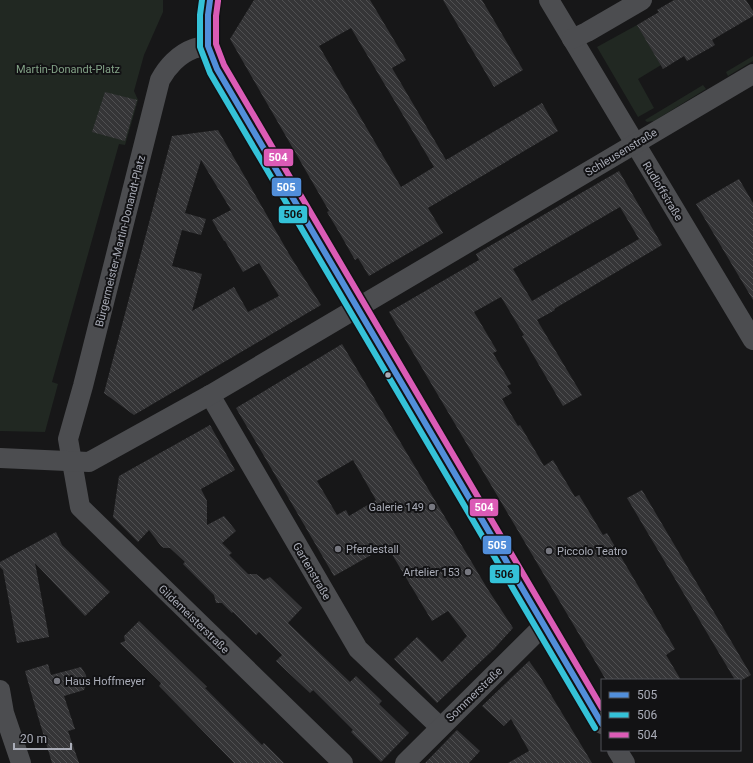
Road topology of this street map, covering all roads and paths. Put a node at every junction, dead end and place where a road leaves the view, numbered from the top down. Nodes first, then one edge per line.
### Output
1 (210, 0) edge
2 (549, 0) edge
3 (642, 0) edge
4 (572, 39) junction
5 (208, 46) junction
6 (753, 74) edge
7 (634, 144) junction
8 (358, 307) junction
9 (753, 340) edge
10 (210, 395) junction
11 (0, 458) edge
12 (71, 461) junction
13 (544, 625) junction
14 (0, 690) edge
15 (601, 722) edge
16 (440, 727) junction
17 (618, 751) edge
18 (20, 763) edge
19 (342, 763) edge
20 (405, 763) edge
21 (625, 763) edge

1 - 5 street
2 - 4 street, Rudloffstraße
3 - 4 street
4 - 7 street, Rudloffstraße
5 - 8 street
5 - 12 street, Bürgermeister-Martin-Donandt-Platz
6 - 7 street, Schleusenstraße
7 - 8 street, Schleusenstraße
7 - 9 street, Rudloffstraße
8 - 10 street, Schleusenstraße
8 - 13 street
10 - 12 street, Schleusenstraße
10 - 16 street, Gartenstraße
11 - 12 street, Schleusenstraße
12 - 19 street, Gildemeisterstraße
13 - 15 street
13 - 16 street, Sommerstraße
14 - 18 street
16 - 20 street, Sommerstraße
17 - 21 street

